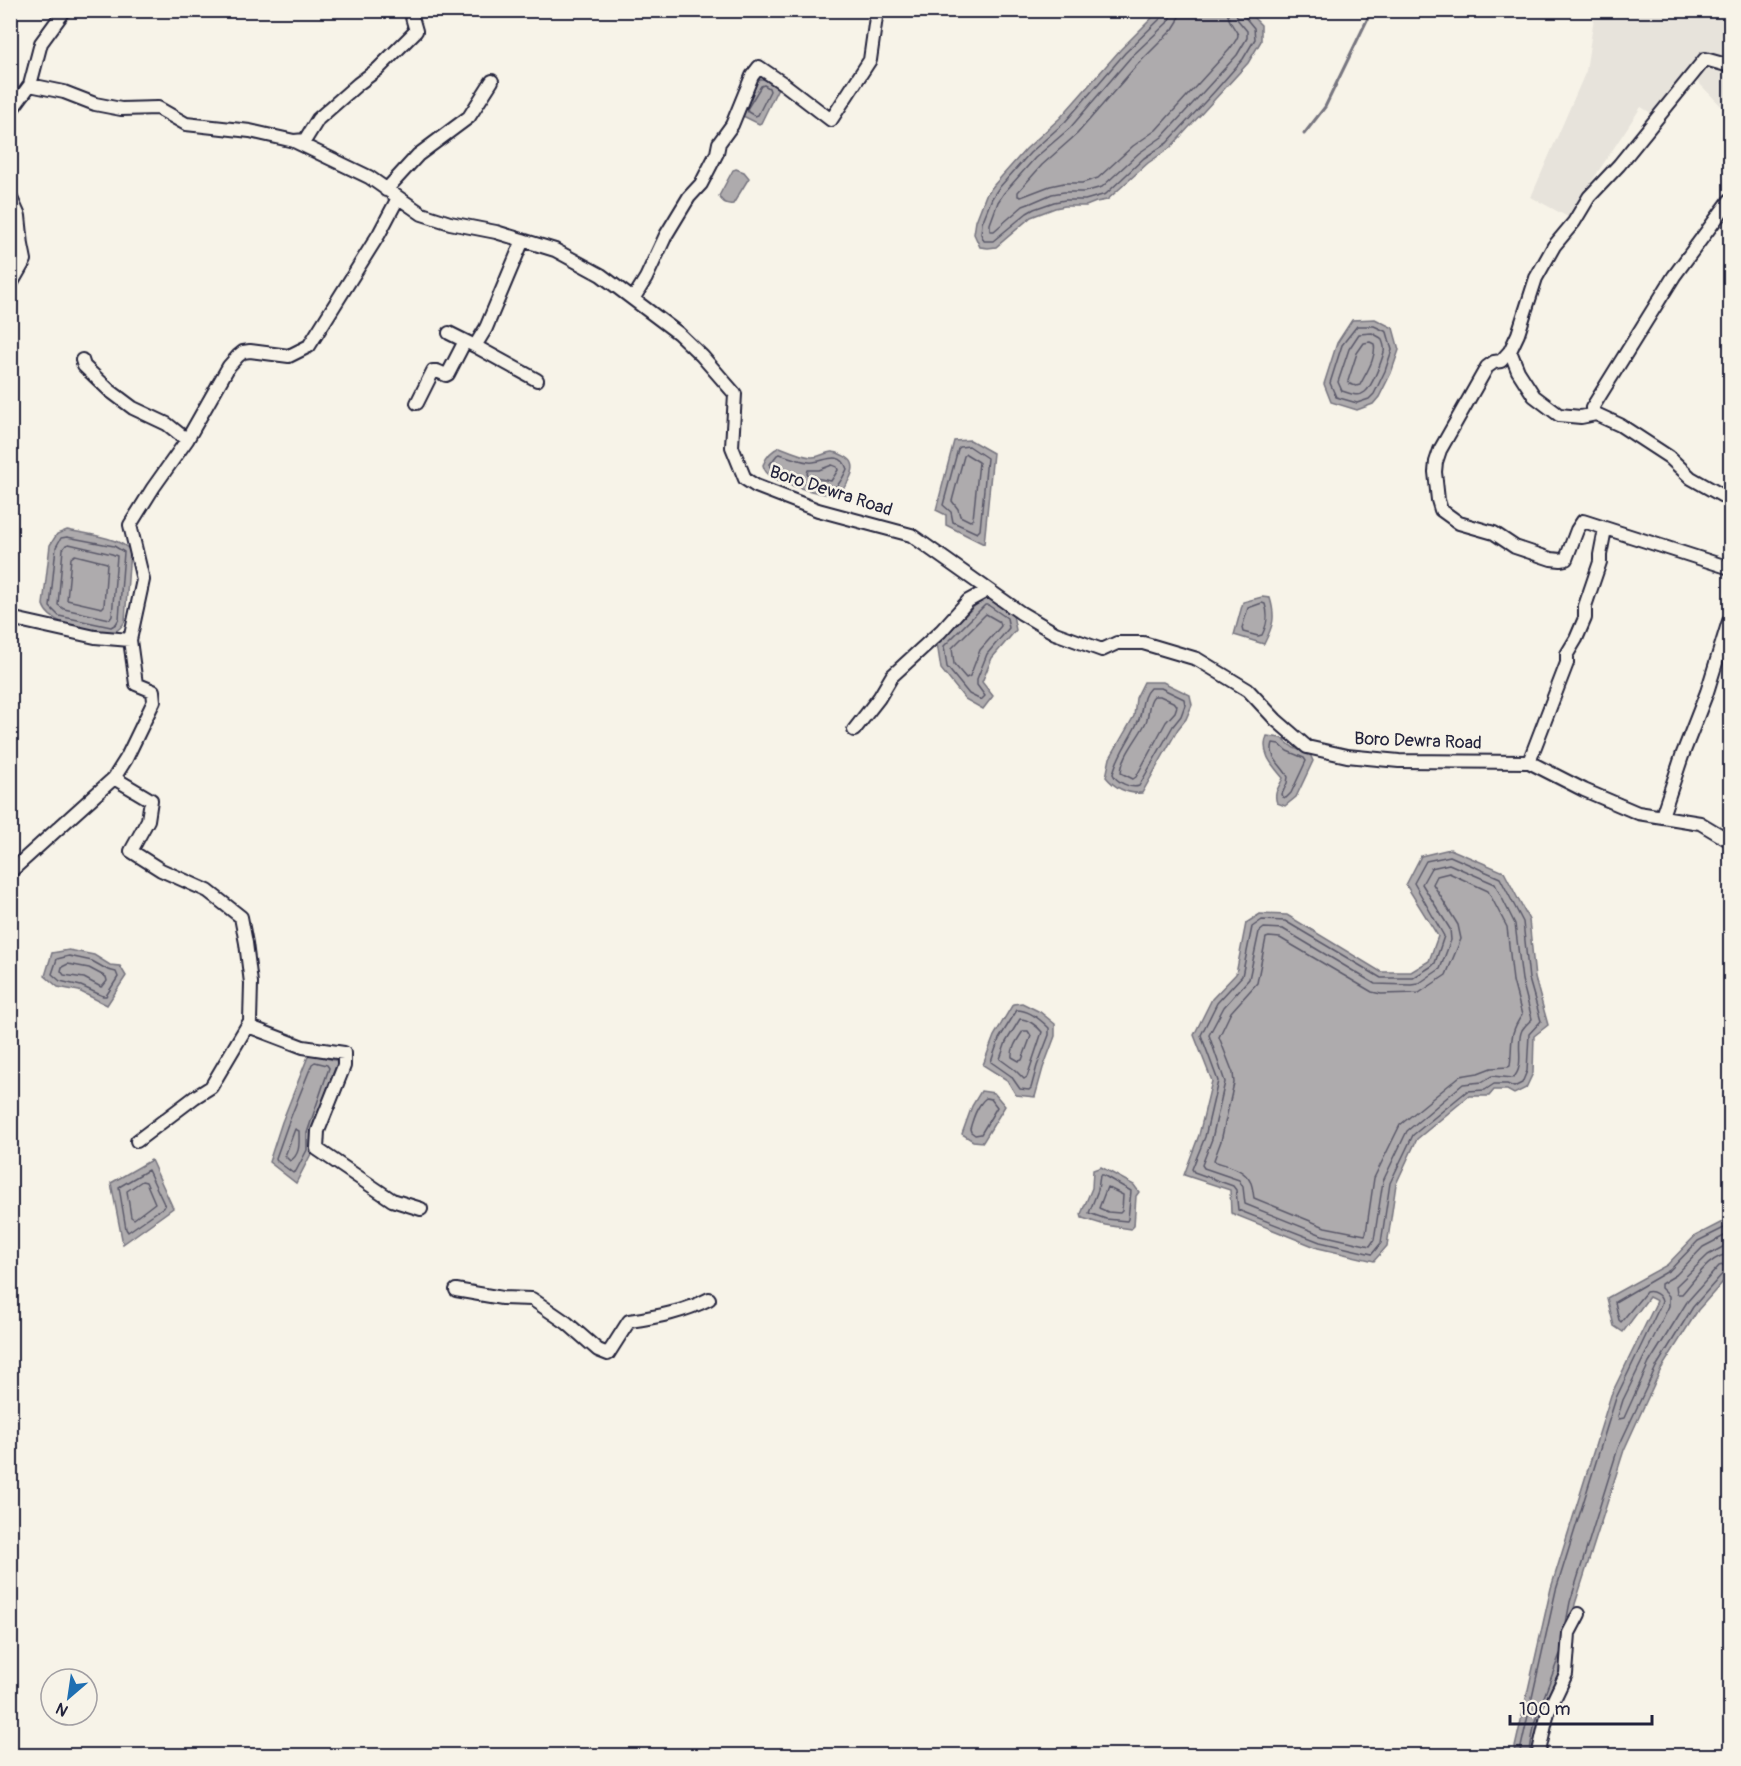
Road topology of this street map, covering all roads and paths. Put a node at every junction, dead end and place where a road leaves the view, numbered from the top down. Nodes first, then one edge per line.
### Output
1 (65, 10) edge
2 (410, 10) edge
3 (877, 10) edge
4 (1731, 66) edge
5 (492, 81) dead end
6 (30, 85) junction
7 (11, 109) edge
8 (294, 141) junction
9 (387, 190) junction
10 (10, 196) edge
11 (398, 198) junction
12 (1731, 200) edge
13 (523, 240) junction
14 (10, 286) edge
15 (633, 298) junction
16 (449, 333) dead end
17 (470, 343) junction
18 (1510, 351) junction
19 (82, 360) dead end
20 (537, 380) dead end
21 (417, 403) dead end
22 (1596, 414) junction
23 (188, 440) junction
24 (1731, 500) edge
25 (1605, 530) junction
26 (1731, 568) edge
27 (988, 590) junction
28 (10, 618) edge
29 (1731, 619) edge
30 (130, 640) junction
31 (854, 730) dead end
32 (1529, 762) junction
33 (114, 777) junction
34 (1662, 816) junction
35 (1731, 841) edge
36 (10, 872) edge
37 (248, 1026) junction
38 (137, 1141) dead end
39 (421, 1209) dead end
40 (456, 1290) dead end
41 (709, 1299) dead end
42 (1579, 1614) dead end
43 (1538, 1755) edge

1 - 6 street
2 - 8 street
3 - 15 street
4 - 18 street
5 - 9 street
6 - 7 street
6 - 8 street, Boro Dewra Road
8 - 9 street, Boro Dewra Road
9 - 11 street, Boro Dewra Road
10 - 14 street
11 - 13 street, Boro Dewra Road
11 - 23 street
12 - 22 street
13 - 15 street, Boro Dewra Road
13 - 17 street
15 - 27 street, Boro Dewra Road
16 - 17 street
17 - 20 street
17 - 21 street
18 - 22 street
18 - 25 street
19 - 23 street
22 - 24 street
23 - 30 street
25 - 26 street
25 - 32 street
27 - 31 street
27 - 32 street, Boro Dewra Road
28 - 30 street
29 - 34 street
30 - 33 street
32 - 34 street, Boro Dewra Road
33 - 36 street
33 - 37 street
34 - 35 street, Boro Dewra Road
37 - 38 street
37 - 39 street
40 - 41 street
42 - 43 street

